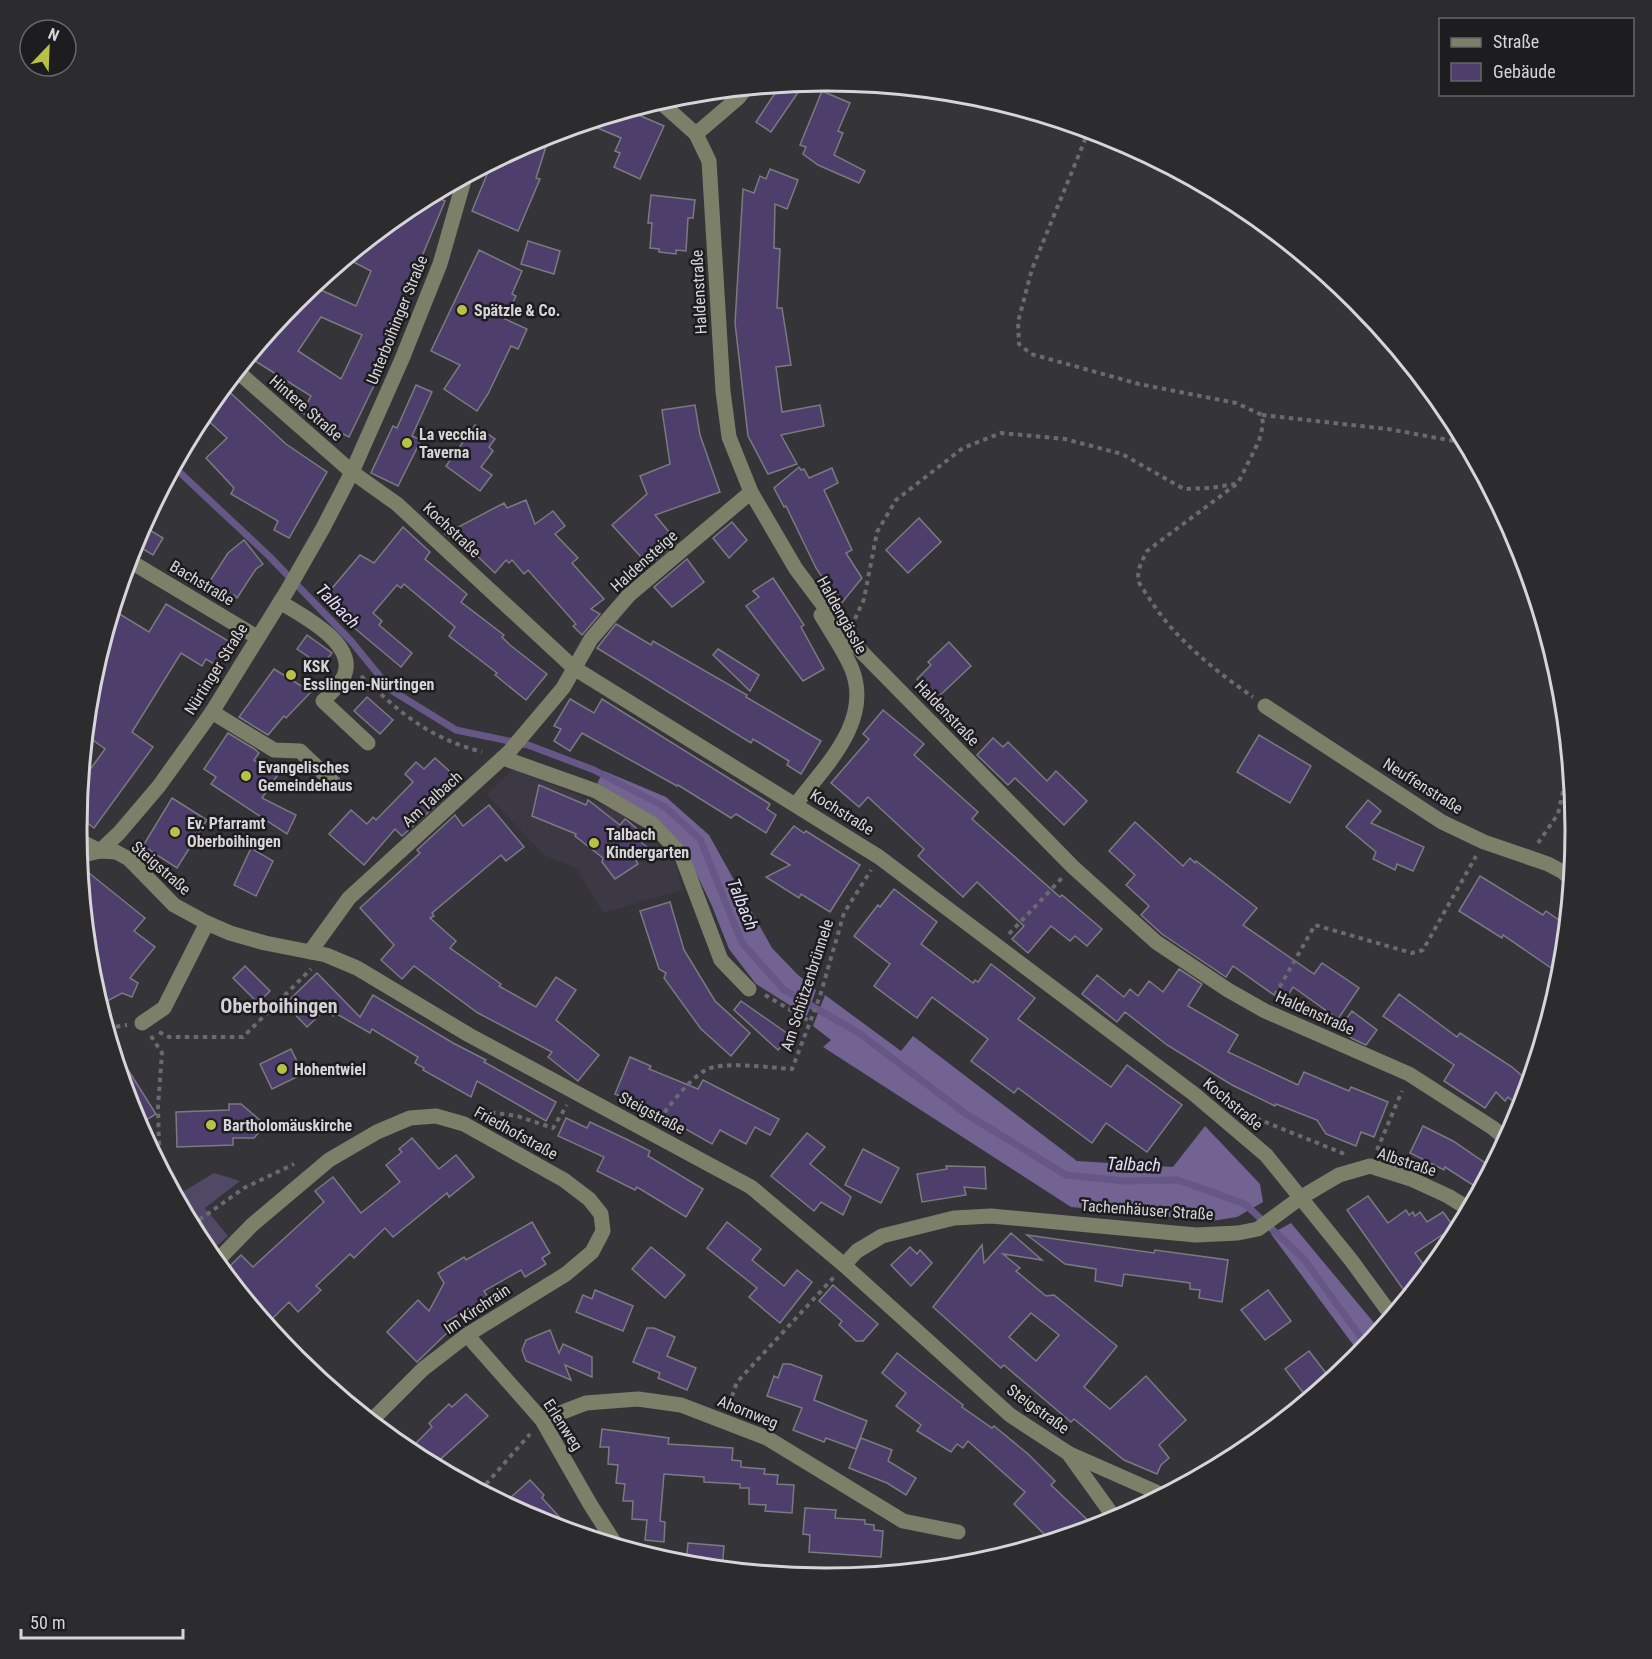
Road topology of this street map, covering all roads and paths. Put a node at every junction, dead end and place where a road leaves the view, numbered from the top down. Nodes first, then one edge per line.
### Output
1 (740, 96) edge
2 (667, 108) edge
3 (696, 134) junction
4 (1086, 138) edge
5 (462, 187) edge
6 (243, 376) edge
7 (1262, 416) junction
8 (1454, 441) edge
9 (352, 472) junction
10 (1238, 483) junction
11 (751, 492) junction
12 (136, 565) edge
13 (796, 569) junction
14 (284, 597) junction
15 (257, 637) junction
16 (848, 637) junction
17 (348, 664) junction
18 (574, 668) junction
19 (1265, 706) joint
20 (212, 712) junction
21 (368, 743) dead end
22 (506, 755) junction
23 (334, 783) dead end
24 (1563, 790) edge
25 (796, 804) junction
26 (1484, 842) junction
27 (88, 845) edge
28 (100, 851) junction
29 (88, 854) edge
30 (879, 857) junction
31 (1528, 858) junction
32 (1072, 867) junction
33 (1563, 872) edge
34 (207, 923) junction
35 (998, 946) junction
36 (310, 952) junction
37 (326, 956) junction
38 (749, 989) joint
39 (1265, 1011) junction
40 (811, 1022) junction
41 (142, 1023) joint
42 (162, 1053) dead end
43 (1409, 1074) junction
44 (574, 1093) junction
45 (473, 1110) dead end
46 (1238, 1111) dead end
47 (649, 1131) junction
48 (1499, 1133) edge
49 (159, 1147) edge
50 (294, 1164) dead end
51 (1370, 1166) junction
52 (1300, 1198) junction
53 (1462, 1205) edge
54 (199, 1220) edge
55 (603, 1231) joint
56 (223, 1255) edge
57 (844, 1265) junction
58 (1388, 1310) edge
59 (467, 1335) junction
60 (376, 1416) edge
61 (542, 1420) junction
62 (723, 1421) junction
63 (1068, 1453) junction
64 (485, 1485) edge
65 (1154, 1491) edge
66 (1110, 1512) edge
67 (958, 1532) dead end
68 (610, 1536) edge

1 - 3 street
2 - 3 street, Haldenstraße
3 - 11 street, Haldenstraße
4 - 7 path
5 - 9 street, Unterboihinger Straße
6 - 9 street, Hintere Straße
7 - 8 path
7 - 10 path
9 - 14 street, Nürtinger Straße
9 - 18 street, Kochstraße
10 - 16 path
10 - 19 path
11 - 13 street, Haldenstraße
11 - 18 street, Haldensteige
12 - 15 street, Bachstraße
13 - 16 street, Haldenstraße
13 - 25 street, Haldengässle
14 - 15 street, Nürtinger Straße
14 - 17 street
15 - 20 street, Nürtinger Straße
16 - 32 street, Haldenstraße
17 - 21 street
17 - 22 path
18 - 22 street, Am Talbach
18 - 25 street, Kochstraße
19 - 26 street, Neuffenstraße
20 - 23 street
20 - 28 street, Nürtinger Straße
22 - 36 street, Am Talbach
22 - 38 street
24 - 31 path
25 - 30 street, Kochstraße
26 - 31 street, Neuffenstraße
26 - 39 path
27 - 28 street, Steigstraße
28 - 29 street
28 - 34 street, Steigstraße
30 - 35 street, Kochstraße
30 - 40 path, Am Schützenbrünnele
31 - 33 street, Neuffenstraße
32 - 35 path
32 - 39 street, Haldenstraße
34 - 36 street, Steigstraße
34 - 41 street
35 - 52 street, Kochstraße
36 - 37 street, Steigstraße
37 - 41 path
37 - 44 street, Steigstraße
38 - 40 path
39 - 43 street, Haldenstraße
40 - 47 path, Am Schützenbrünnele
42 - 49 path
43 - 48 street, Haldenstraße
43 - 51 path
44 - 45 path
44 - 47 street, Steigstraße
46 - 51 path
47 - 57 street, Steigstraße
50 - 54 path
51 - 52 street, Albstraße
51 - 53 street, Albstraße
52 - 57 street, Tachenhäuser Straße
52 - 58 street
55 - 56 street, Friedhofstraße
55 - 59 street, Im Kirchrain
57 - 62 path
57 - 63 street, Steigstraße
59 - 60 street, Im Kirchrain
59 - 61 street, Erlenweg
61 - 62 street, Ahornweg
61 - 64 path
61 - 68 street, Erlenweg
62 - 67 street, Ahornweg
63 - 65 street
63 - 66 street, Steigstraße

